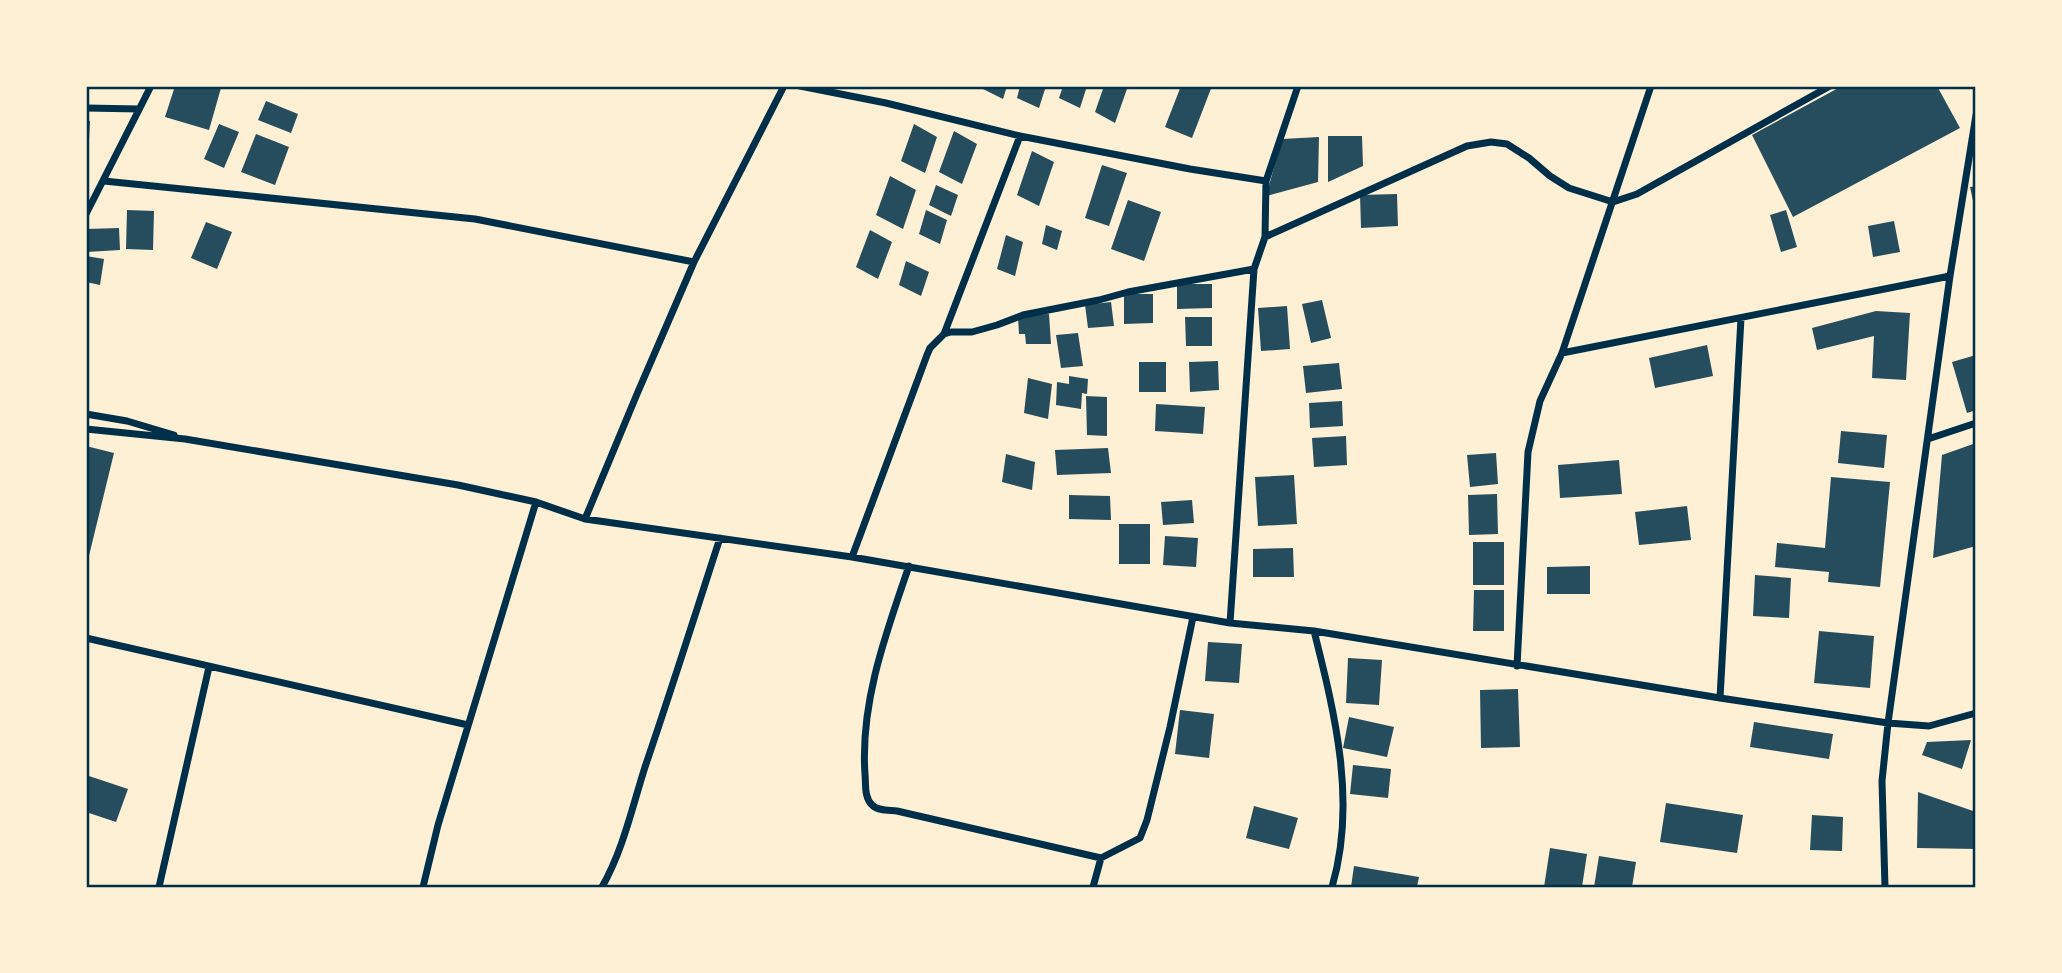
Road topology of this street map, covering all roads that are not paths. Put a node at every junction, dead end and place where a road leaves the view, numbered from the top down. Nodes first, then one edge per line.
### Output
1 (151, 86) edge
2 (785, 86) edge
3 (800, 86) edge
4 (1298, 86) edge
5 (1651, 86) edge
6 (1830, 86) edge
7 (86, 108) edge
8 (139, 109) junction
9 (1976, 115) edge
10 (1020, 136) junction
11 (104, 181) junction
12 (1266, 181) junction
13 (1613, 202) junction
14 (86, 214) edge
15 (1265, 237) junction
16 (695, 262) junction
17 (1254, 269) junction
18 (1950, 276) junction
19 (1741, 318) junction
20 (944, 334) junction
21 (1562, 353) junction
22 (86, 414) edge
23 (1976, 424) edge
24 (86, 429) edge
25 (185, 439) junction
26 (1928, 439) junction
27 (536, 502) junction
28 (585, 519) junction
29 (720, 538) junction
30 (852, 557) junction
31 (909, 566) junction
32 (1193, 617) junction
33 (1230, 623) junction
34 (1314, 631) junction
35 (86, 638) edge
36 (1517, 666) junction
37 (209, 667) junction
38 (1720, 698) junction
39 (1976, 713) edge
40 (1888, 723) junction
41 (468, 725) junction
42 (1101, 858) junction
43 (159, 887) edge
44 (423, 887) edge
45 (602, 887) edge
46 (1093, 887) edge
47 (1332, 887) edge
48 (1885, 887) edge

1 - 8 street
2 - 16 street
3 - 10 street
4 - 12 street
5 - 13 street
6 - 13 street
7 - 8 street
8 - 11 street
9 - 18 street
10 - 12 street
10 - 20 street
11 - 14 street
11 - 16 street
12 - 15 street
13 - 15 street
13 - 21 street
15 - 17 street
16 - 28 street
17 - 20 street
17 - 33 street
18 - 19 street
18 - 26 street
19 - 21 street
19 - 38 street
20 - 30 street
21 - 36 street
22 - 25 street
23 - 26 street
24 - 25 street
25 - 27 street
26 - 40 street
27 - 28 street
27 - 41 street
28 - 29 street
29 - 30 street
29 - 45 street
30 - 31 street
31 - 32 street
31 - 42 street
32 - 33 street
32 - 42 street
33 - 34 street
34 - 36 street
34 - 47 street
35 - 37 street
36 - 38 street
37 - 41 street
37 - 43 street
38 - 40 street
39 - 40 street
40 - 48 street
41 - 44 street
42 - 46 street

